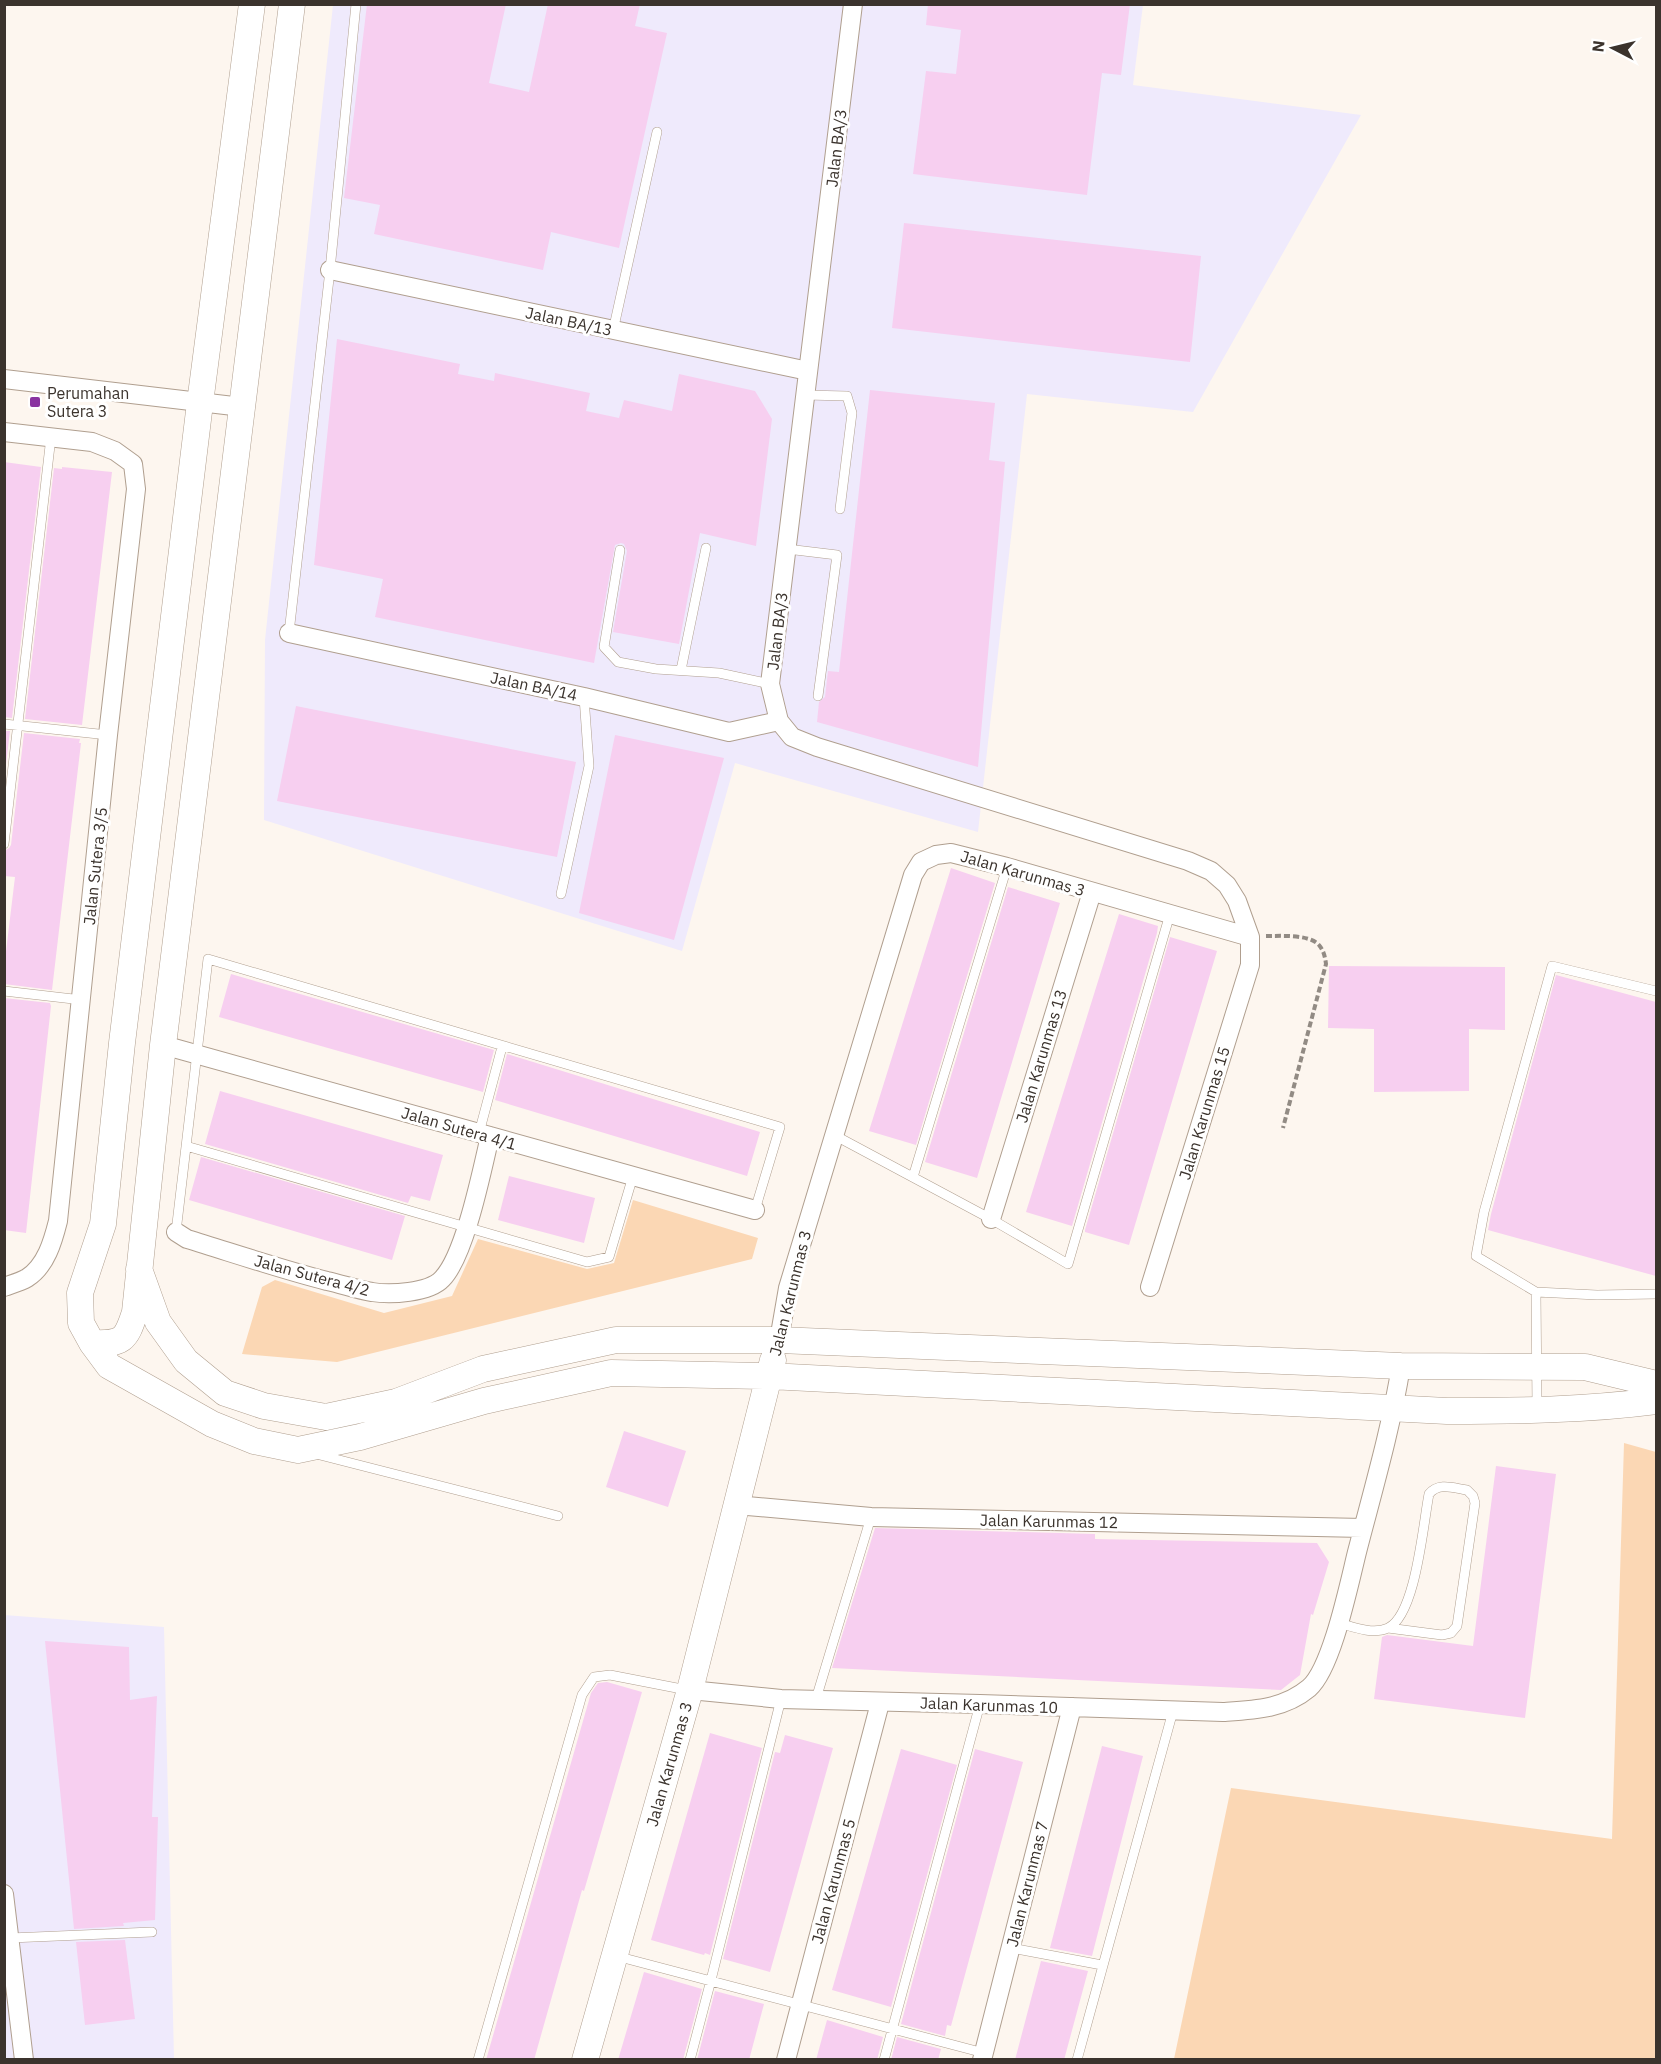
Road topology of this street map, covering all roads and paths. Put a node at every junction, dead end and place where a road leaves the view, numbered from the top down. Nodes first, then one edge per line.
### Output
1 (252, 4) edge
2 (292, 4) edge
3 (356, 4) edge
4 (853, 4) edge
5 (657, 132) dead end
6 (330, 270) junction
7 (613, 331) junction
8 (808, 372) junction
9 (4, 379) edge
10 (806, 395) junction
11 (200, 403) junction
12 (242, 407) junction
13 (4, 432) edge
14 (51, 438) junction
15 (840, 509) dead end
16 (706, 548) dead end
17 (787, 549) junction
18 (620, 550) dead end
19 (288, 633) joint
20 (681, 670) junction
21 (770, 684) junction
22 (818, 696) dead end
23 (584, 698) junction
24 (779, 721) junction
25 (4, 724) edge
26 (18, 726) junction
27 (108, 735) junction
28 (4, 844) edge
29 (1007, 867) junction
30 (1092, 892) junction
31 (561, 894) dead end
32 (1170, 914) junction
33 (1250, 937) junction
34 (1656, 990) edge
35 (4, 991) edge
36 (82, 1000) junction
37 (163, 1045) junction
38 (502, 1047) junction
39 (197, 1055) junction
40 (1283, 1128) dead end
41 (485, 1135) junction
42 (834, 1135) junction
43 (186, 1146) junction
44 (633, 1176) junction
45 (913, 1177) junction
46 (755, 1210) joint
47 (990, 1219) junction
48 (466, 1227) junction
49 (176, 1232) joint
50 (139, 1269) junction
51 (4, 1287) edge
52 (1150, 1287) dead end
53 (1536, 1292) junction
54 (1656, 1294) edge
55 (779, 1340) junction
56 (92, 1343) junction
57 (1401, 1366) junction
58 (1538, 1366) junction
59 (769, 1376) junction
60 (1656, 1384) edge
61 (1656, 1401) edge
62 (264, 1406) junction
63 (1394, 1408) junction
64 (1537, 1411) junction
65 (298, 1450) junction
66 (736, 1505) junction
67 (558, 1516) dead end
68 (871, 1517) junction
69 (1363, 1528) junction
70 (1339, 1623) junction
71 (1388, 1628) junction
72 (690, 1690) junction
73 (781, 1699) junction
74 (816, 1699) junction
75 (880, 1703) junction
76 (980, 1704) junction
77 (1072, 1707) junction
78 (1173, 1711) junction
79 (4, 1894) edge
80 (152, 1932) dead end
81 (10, 1938) junction
82 (1011, 1948) junction
83 (614, 1956) junction
84 (1102, 1965) junction
85 (711, 1980) junction
86 (801, 2005) junction
87 (892, 2029) junction
88 (983, 2056) edge
89 (24, 2060) edge
90 (478, 2060) edge
91 (585, 2060) edge
92 (690, 2060) edge
93 (786, 2060) edge
94 (884, 2060) edge
95 (1077, 2060) edge

1 - 11 street
2 - 12 street
3 - 6 lane
4 - 8 street, Jalan BA/3
5 - 7 lane
6 - 7 street, Jalan BA/13
6 - 19 lane
7 - 8 street, Jalan BA/13
8 - 10 street, Jalan BA/3
9 - 11 street
10 - 15 lane
10 - 17 street, Jalan BA/3
11 - 12 street
11 - 56 street
12 - 37 street
13 - 14 street
14 - 26 lane
14 - 27 street, Jalan Sutera 3/5
16 - 20 lane
17 - 21 street, Jalan BA/3
17 - 22 lane
18 - 20 lane
19 - 23 street, Jalan BA/14
20 - 21 lane
21 - 24 street, Jalan BA/3
23 - 24 street, Jalan BA/14
23 - 31 lane
24 - 33 street
25 - 26 lane
26 - 27 lane
26 - 28 lane
27 - 36 street, Jalan Sutera 3/5
29 - 30 street, Jalan Karunmas 3
29 - 42 street, Jalan Karunmas 3
29 - 45 lane
30 - 32 street, Jalan Karunmas 3
30 - 47 street, Jalan Karunmas 13
32 - 33 street, Jalan Karunmas 3
32 - 47 lane
33 - 40 path
33 - 52 street, Jalan Karunmas 15
34 - 53 lane
35 - 36 lane
36 - 51 street, Jalan Sutera 3/5
37 - 39 street, Jalan Sutera 4/1
37 - 50 street
38 - 39 lane
38 - 41 lane
38 - 46 lane
39 - 41 street, Jalan Sutera 4/1
39 - 43 lane
41 - 44 street, Jalan Sutera 4/1
41 - 48 street, Jalan Sutera 4/2
42 - 45 lane
42 - 55 street, Jalan Karunmas 3
43 - 48 lane
43 - 49 lane
44 - 46 street, Jalan Sutera 4/1
44 - 48 lane
45 - 47 lane
48 - 49 street, Jalan Sutera 4/2
50 - 56 street
50 - 62 street
53 - 54 lane
53 - 58 lane
55 - 57 street
55 - 59 street, Jalan Karunmas 3
55 - 62 street
56 - 65 street
57 - 58 street
57 - 63 street
58 - 60 street
58 - 64 lane
59 - 63 street
59 - 65 street
59 - 66 street, Jalan Karunmas 3
61 - 64 street
62 - 65 street
63 - 64 street
63 - 69 street
65 - 67 lane
66 - 68 street, Jalan Karunmas 12
66 - 72 street, Jalan Karunmas 3
68 - 69 street, Jalan Karunmas 12
68 - 74 lane
69 - 70 street
70 - 71 lane
70 - 78 street, Jalan Karunmas 10
71 - 71 lane
72 - 73 street, Jalan Karunmas 10
72 - 83 street, Jalan Karunmas 3
72 - 90 lane
73 - 74 street, Jalan Karunmas 10
73 - 85 lane
74 - 75 street, Jalan Karunmas 10
75 - 76 street, Jalan Karunmas 10
75 - 86 street, Jalan Karunmas 5
76 - 77 street, Jalan Karunmas 10
76 - 87 lane
77 - 78 street, Jalan Karunmas 10
77 - 82 street, Jalan Karunmas 7
78 - 84 lane
79 - 81 street
80 - 81 lane
81 - 89 street
82 - 84 lane
82 - 88 street, Jalan Karunmas 7
83 - 85 lane
83 - 91 street, Jalan Karunmas 3
84 - 95 lane
85 - 86 lane
85 - 92 lane
86 - 87 lane
86 - 93 street, Jalan Karunmas 5
87 - 88 lane
87 - 94 lane

